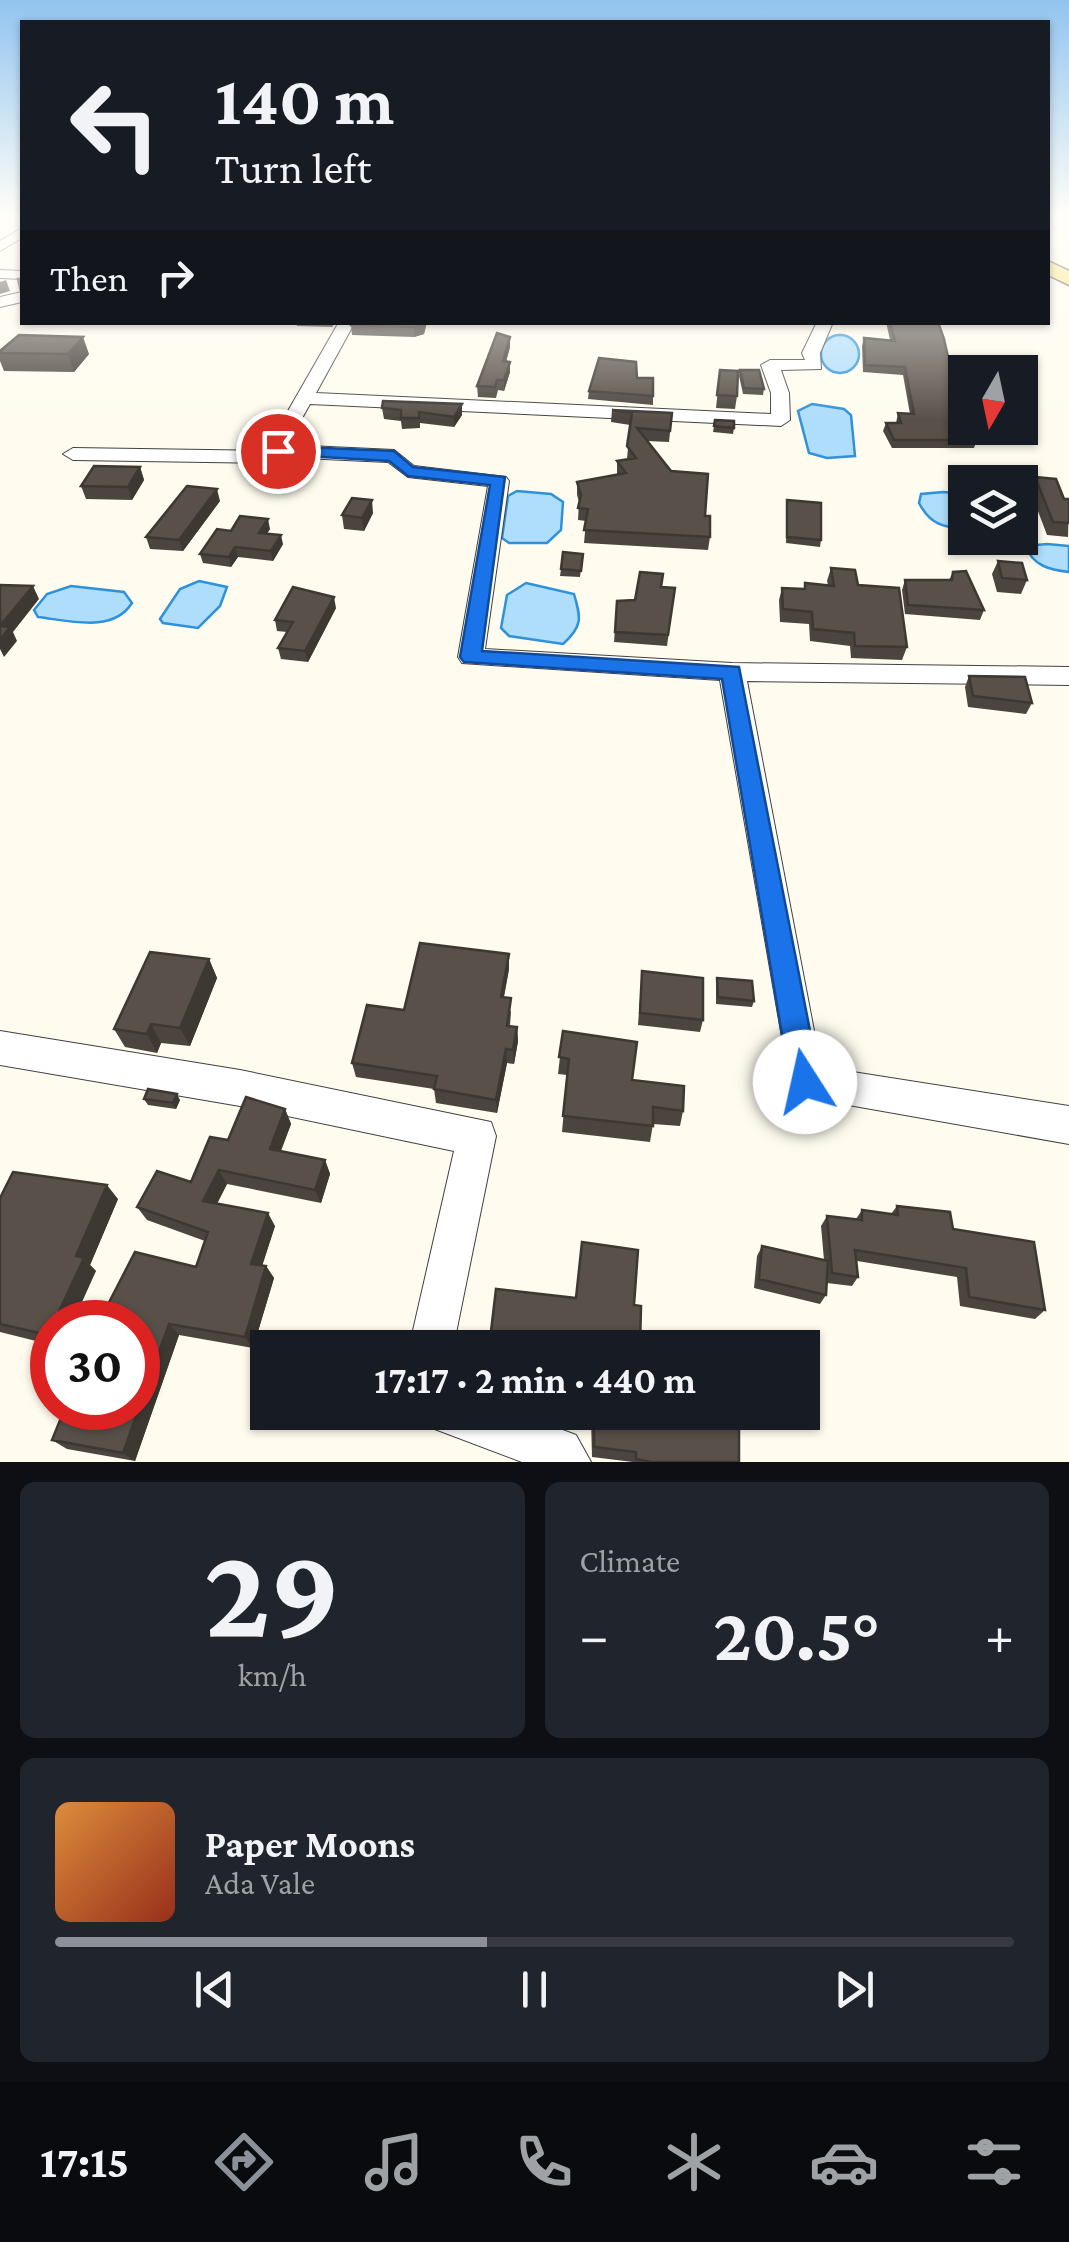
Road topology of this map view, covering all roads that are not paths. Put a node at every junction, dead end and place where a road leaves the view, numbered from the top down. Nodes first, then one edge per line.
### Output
1 (345, 325) edge
2 (824, 325) edge
3 (308, 398) junction
4 (278, 451) junction
5 (73, 454) dead end
6 (732, 672) junction
7 (1069, 676) edge
8 (0, 1048) edge
9 (1069, 1125) edge
10 (435, 1330) edge
11 (498, 1430) edge
12 (566, 1462) edge

1 - 3 street
2 - 3 street
3 - 4 street
4 - 5 street
4 - 6 street
6 - 7 street
6 - 9 street
8 - 10 street
11 - 12 street

